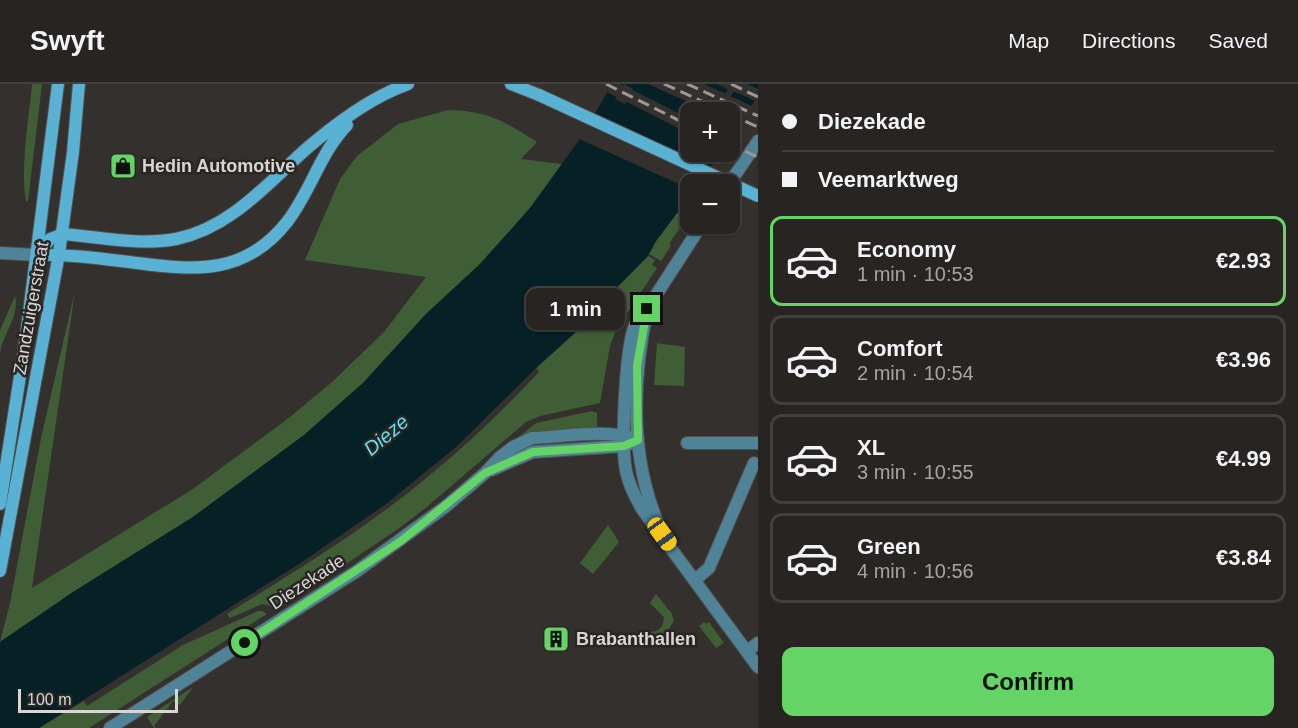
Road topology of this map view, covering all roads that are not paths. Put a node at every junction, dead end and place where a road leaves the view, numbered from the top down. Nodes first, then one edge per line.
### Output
1 (58, 84) edge
2 (79, 84) edge
3 (408, 84) edge
4 (511, 84) edge
5 (364, 107) junction
6 (758, 141) edge
7 (736, 174) edge
8 (758, 196) edge
9 (63, 234) junction
10 (696, 234) edge
11 (0, 253) edge
12 (37, 255) junction
13 (59, 255) junction
14 (647, 309) junction
15 (624, 440) junction
16 (638, 440) junction
17 (758, 443) edge
18 (687, 444) dead end
19 (754, 463) dead end
20 (0, 504) edge
21 (662, 534) junction
22 (0, 571) edge
23 (695, 580) junction
24 (758, 643) edge
25 (747, 651) junction
26 (758, 667) edge
27 (110, 728) edge

1 - 12 main road, Zandzuigerstraat
2 - 9 main road, Zandzuigerstraat
3 - 5 main road
4 - 8 main road, bridge
5 - 9 main road
5 - 13 main road
6 - 7 street
9 - 12 main road
9 - 13 main road, Zandzuigerstraat
10 - 14 street
11 - 12 street
12 - 13 main road
12 - 20 main road, Zandzuigerstraat
13 - 22 main road, Zandzuigerstraat
14 - 15 street
14 - 16 street
15 - 16 street, Diezekade
15 - 21 street
15 - 27 street, Diezekade
16 - 21 street
17 - 18 street
19 - 23 street
21 - 23 street
23 - 25 street
24 - 25 street
25 - 26 street

